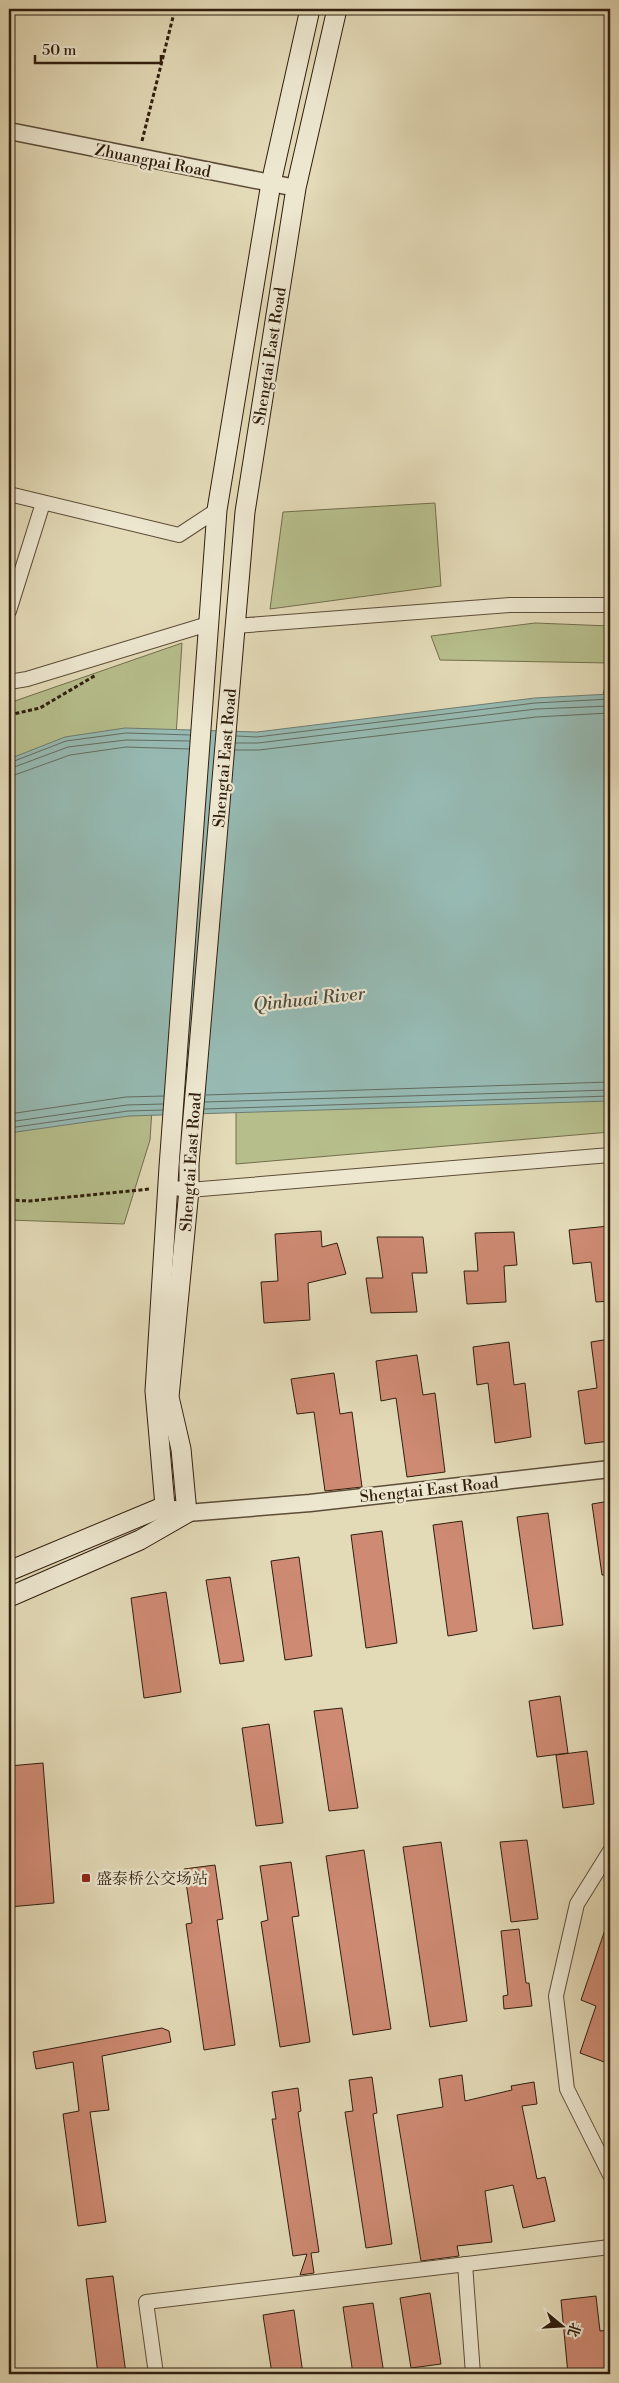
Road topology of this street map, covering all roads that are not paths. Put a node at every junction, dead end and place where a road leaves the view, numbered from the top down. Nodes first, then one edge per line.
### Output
1 (310, 9) edge
2 (337, 9) edge
3 (9, 131) edge
4 (272, 183) junction
5 (296, 188) junction
6 (9, 494) edge
7 (43, 503) junction
8 (217, 510) junction
9 (610, 605) edge
10 (9, 611) edge
11 (208, 624) junction
12 (235, 626) junction
13 (9, 682) edge
14 (610, 1155) edge
15 (167, 1187) junction
16 (189, 1190) junction
17 (610, 1469) edge
18 (165, 1506) junction
19 (188, 1513) junction
20 (9, 1571) edge
21 (9, 1597) edge
22 (610, 1851) edge
23 (610, 2175) edge
24 (610, 2247) edge
25 (465, 2264) junction
26 (156, 2374) edge
27 (473, 2374) edge

1 - 4 main road, Shengtai East Road
2 - 5 main road, Shengtai East Road
3 - 4 street, Zhuangpai Road
4 - 5 street, Zhuangpai Road
4 - 8 main road, Shengtai East Road
5 - 12 main road, Shengtai East Road
6 - 7 street
7 - 8 street
7 - 10 street
8 - 11 main road, Shengtai East Road
9 - 12 street
11 - 13 street
11 - 15 main road, Shengtai East Road
12 - 16 main road, Shengtai East Road
14 - 16 street
15 - 16 street
15 - 18 main road, Shengtai East Road
16 - 19 main road, Shengtai East Road
17 - 19 street, Shengtai East Road
18 - 19 street, Shengtai East Road
18 - 20 main road
19 - 21 main road, Shengtai East Road
22 - 23 street
24 - 25 street
25 - 26 street
25 - 27 street

